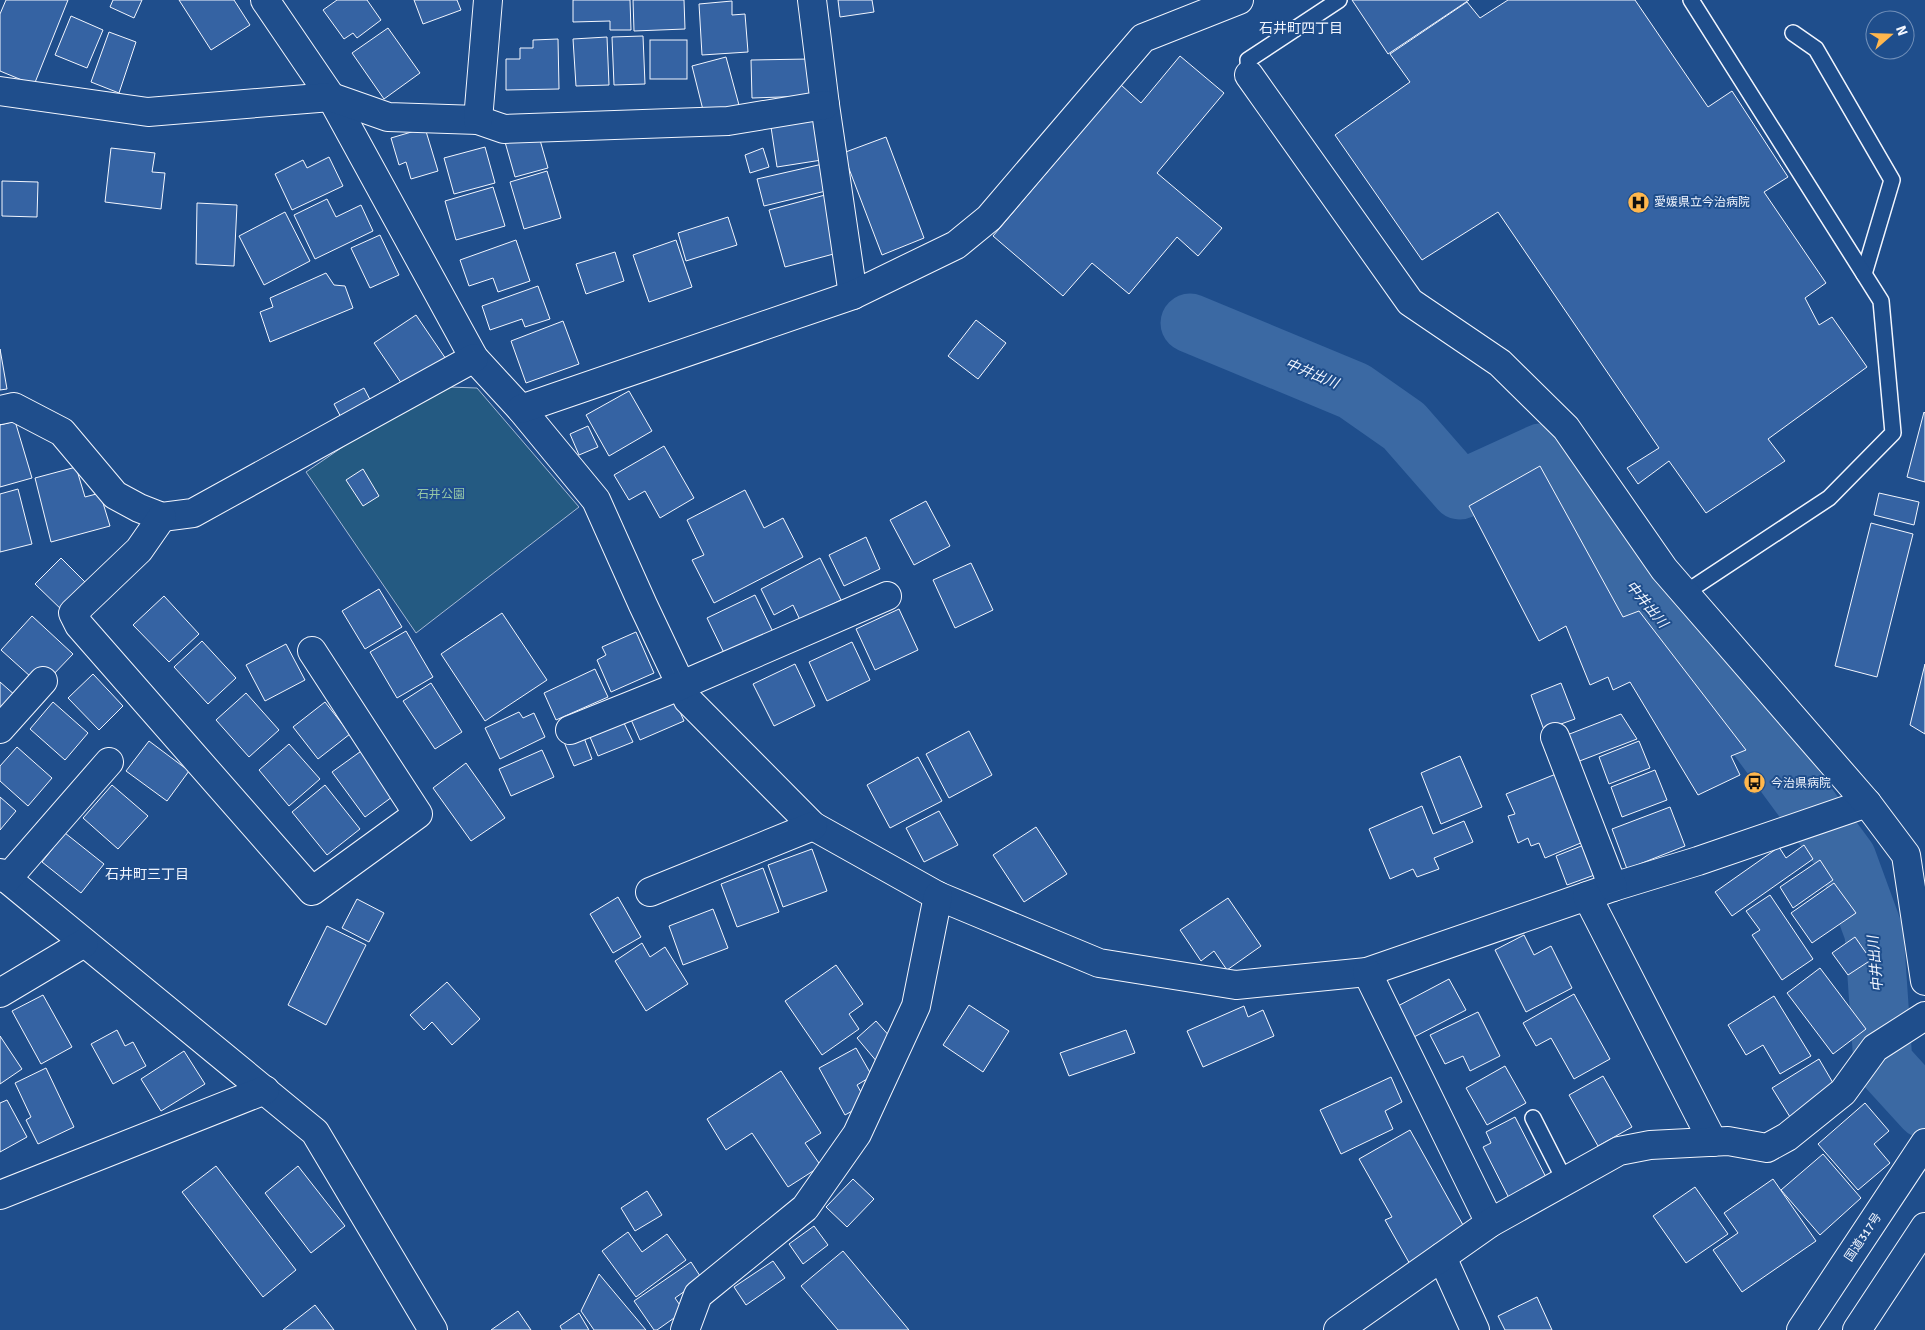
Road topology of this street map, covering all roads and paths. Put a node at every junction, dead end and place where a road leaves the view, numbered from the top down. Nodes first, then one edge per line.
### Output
1 (265, 0) edge
2 (488, 0) edge
3 (812, 0) edge
4 (1239, 0) edge
5 (1339, 0) edge
6 (1691, 0) edge
7 (1793, 33) dead end
8 (1249, 75) joint
9 (0, 91) edge
10 (332, 97) junction
11 (825, 105) junction
12 (478, 120) junction
13 (1864, 274) junction
14 (853, 294) junction
15 (474, 358) junction
16 (521, 409) junction
17 (0, 410) edge
18 (162, 517) junction
19 (1685, 593) junction
20 (887, 596) dead end
21 (312, 651) dead end
22 (43, 681) dead end
23 (682, 685) junction
24 (0, 729) edge
25 (570, 730) dead end
26 (1555, 737) dead end
27 (109, 762) dead end
28 (1867, 803) junction
29 (814, 826) junction
30 (3, 876) edge
31 (1613, 887) junction
32 (650, 892) dead end
33 (938, 896) junction
34 (1587, 896) junction
35 (84, 943) junction
36 (1367, 972) junction
37 (1925, 981) edge
38 (0, 993) edge
39 (1925, 1016) edge
40 (266, 1090) junction
41 (1533, 1118) dead end
42 (1713, 1142) junction
43 (1925, 1143) edge
44 (1565, 1181) junction
45 (0, 1194) edge
46 (1490, 1223) junction
47 (1925, 1227) edge
48 (1442, 1256) junction
49 (432, 1330) edge
50 (685, 1330) edge
51 (1338, 1330) edge
52 (1475, 1330) edge
53 (1801, 1330) edge
54 (1857, 1330) edge

1 - 10 main road
2 - 12 main road
3 - 11 main road
4 - 14 main road
5 - 8 lane
6 - 13 lane
7 - 13 lane
8 - 19 main road
9 - 10 main road
10 - 12 main road
10 - 15 main road
11 - 12 main road
11 - 14 main road
13 - 19 lane
14 - 16 main road
15 - 16 main road
15 - 18 main road
16 - 23 main road
17 - 18 main road
18 - 21 main road
19 - 28 main road
20 - 23 main road
22 - 24 main road
23 - 25 main road
23 - 29 main road
26 - 31 main road
27 - 30 main road
28 - 31 main road
28 - 37 main road
29 - 32 main road
29 - 33 main road
30 - 35 main road
31 - 34 main road
33 - 36 main road
33 - 50 main road
34 - 36 main road
34 - 42 main road
35 - 38 main road
35 - 40 main road
36 - 46 main road
39 - 42 main road
40 - 45 main road
40 - 49 main road
41 - 44 lane
42 - 44 main road
43 - 53 main road, 国道317号
44 - 46 main road
46 - 48 main road
47 - 54 main road
48 - 51 main road
48 - 52 main road

